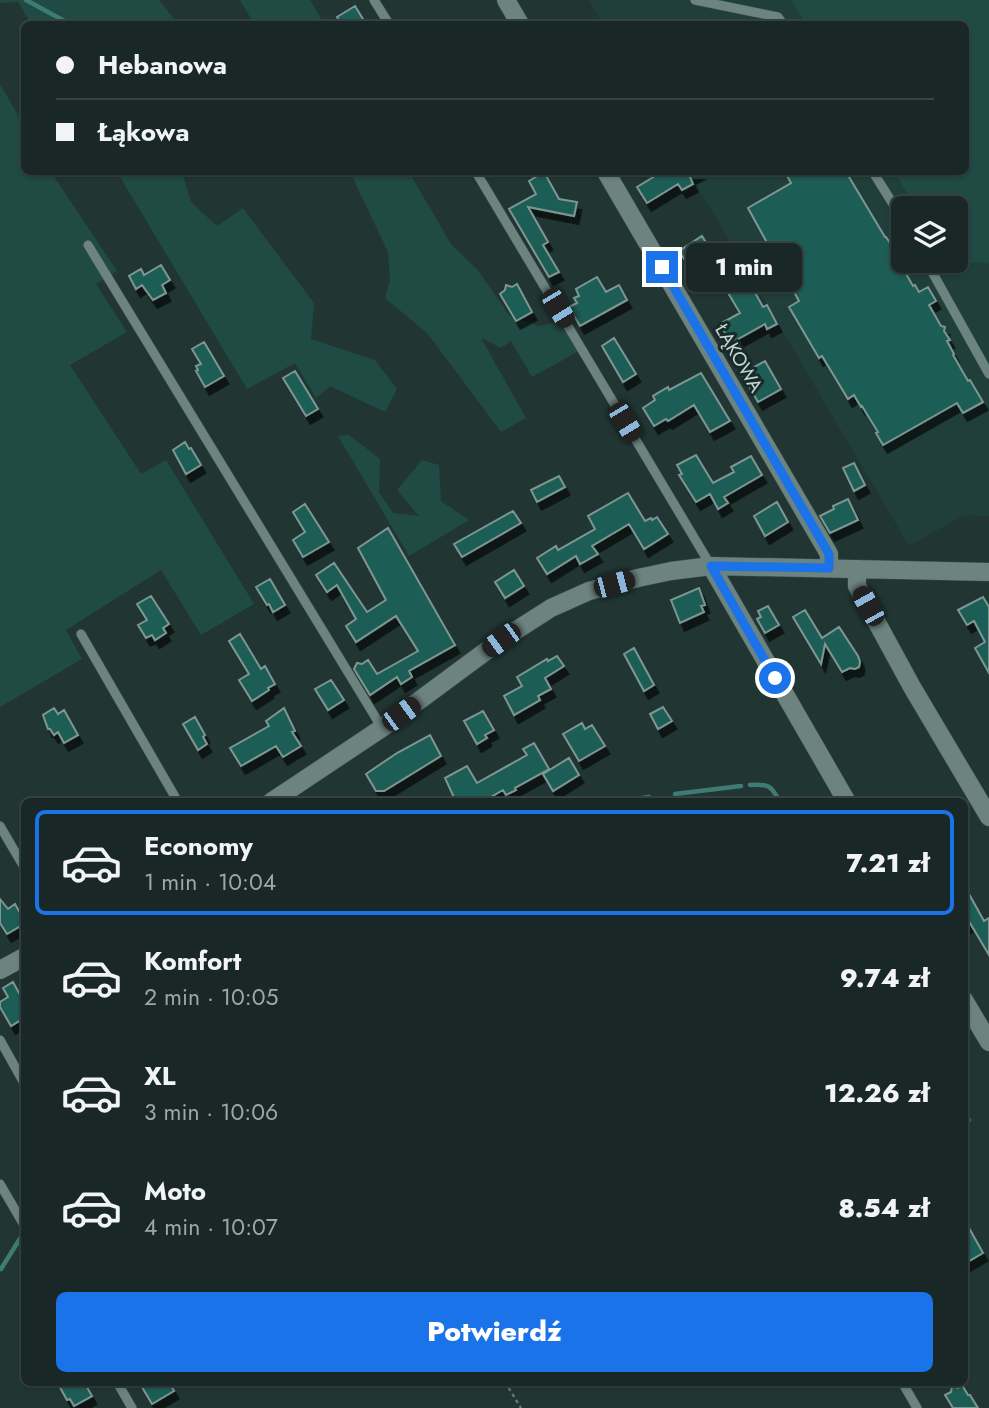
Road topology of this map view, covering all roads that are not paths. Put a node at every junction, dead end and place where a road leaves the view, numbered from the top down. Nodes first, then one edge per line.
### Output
1 (374, 0) edge
2 (506, 0) edge
3 (695, 0) edge
4 (387, 21) edge
5 (518, 21) edge
6 (781, 21) edge
7 (478, 175) edge
8 (608, 175) edge
9 (875, 175) edge
10 (891, 201) edge
11 (88, 245) dead end
12 (933, 273) edge
13 (989, 374) edge
14 (711, 566) junction
15 (829, 568) junction
16 (857, 569) junction
17 (989, 572) edge
18 (81, 634) dead end
19 (382, 728) junction
20 (176, 798) edge
21 (277, 798) edge
22 (845, 798) edge
23 (989, 817) edge
24 (0, 826) edge
25 (21, 862) edge
26 (21, 959) edge
27 (0, 970) edge
28 (968, 1007) edge
29 (0, 1040) edge
30 (989, 1042) edge
31 (21, 1078) edge
32 (0, 1184) edge
33 (21, 1221) edge
34 (119, 1386) edge
35 (904, 1386) edge
36 (132, 1408) edge
37 (917, 1408) edge

1 - 4 lane
2 - 5 street
3 - 6 lane
7 - 14 lane
8 - 15 street, ŁĄKOWA
9 - 10 lane
11 - 19 lane
12 - 13 lane
14 - 15 street
14 - 19 street
14 - 22 street
15 - 16 street
16 - 17 street
16 - 23 street
18 - 20 lane
19 - 21 street
24 - 25 lane
26 - 27 street
28 - 30 street
29 - 31 lane
32 - 33 lane
34 - 36 lane
35 - 37 lane

